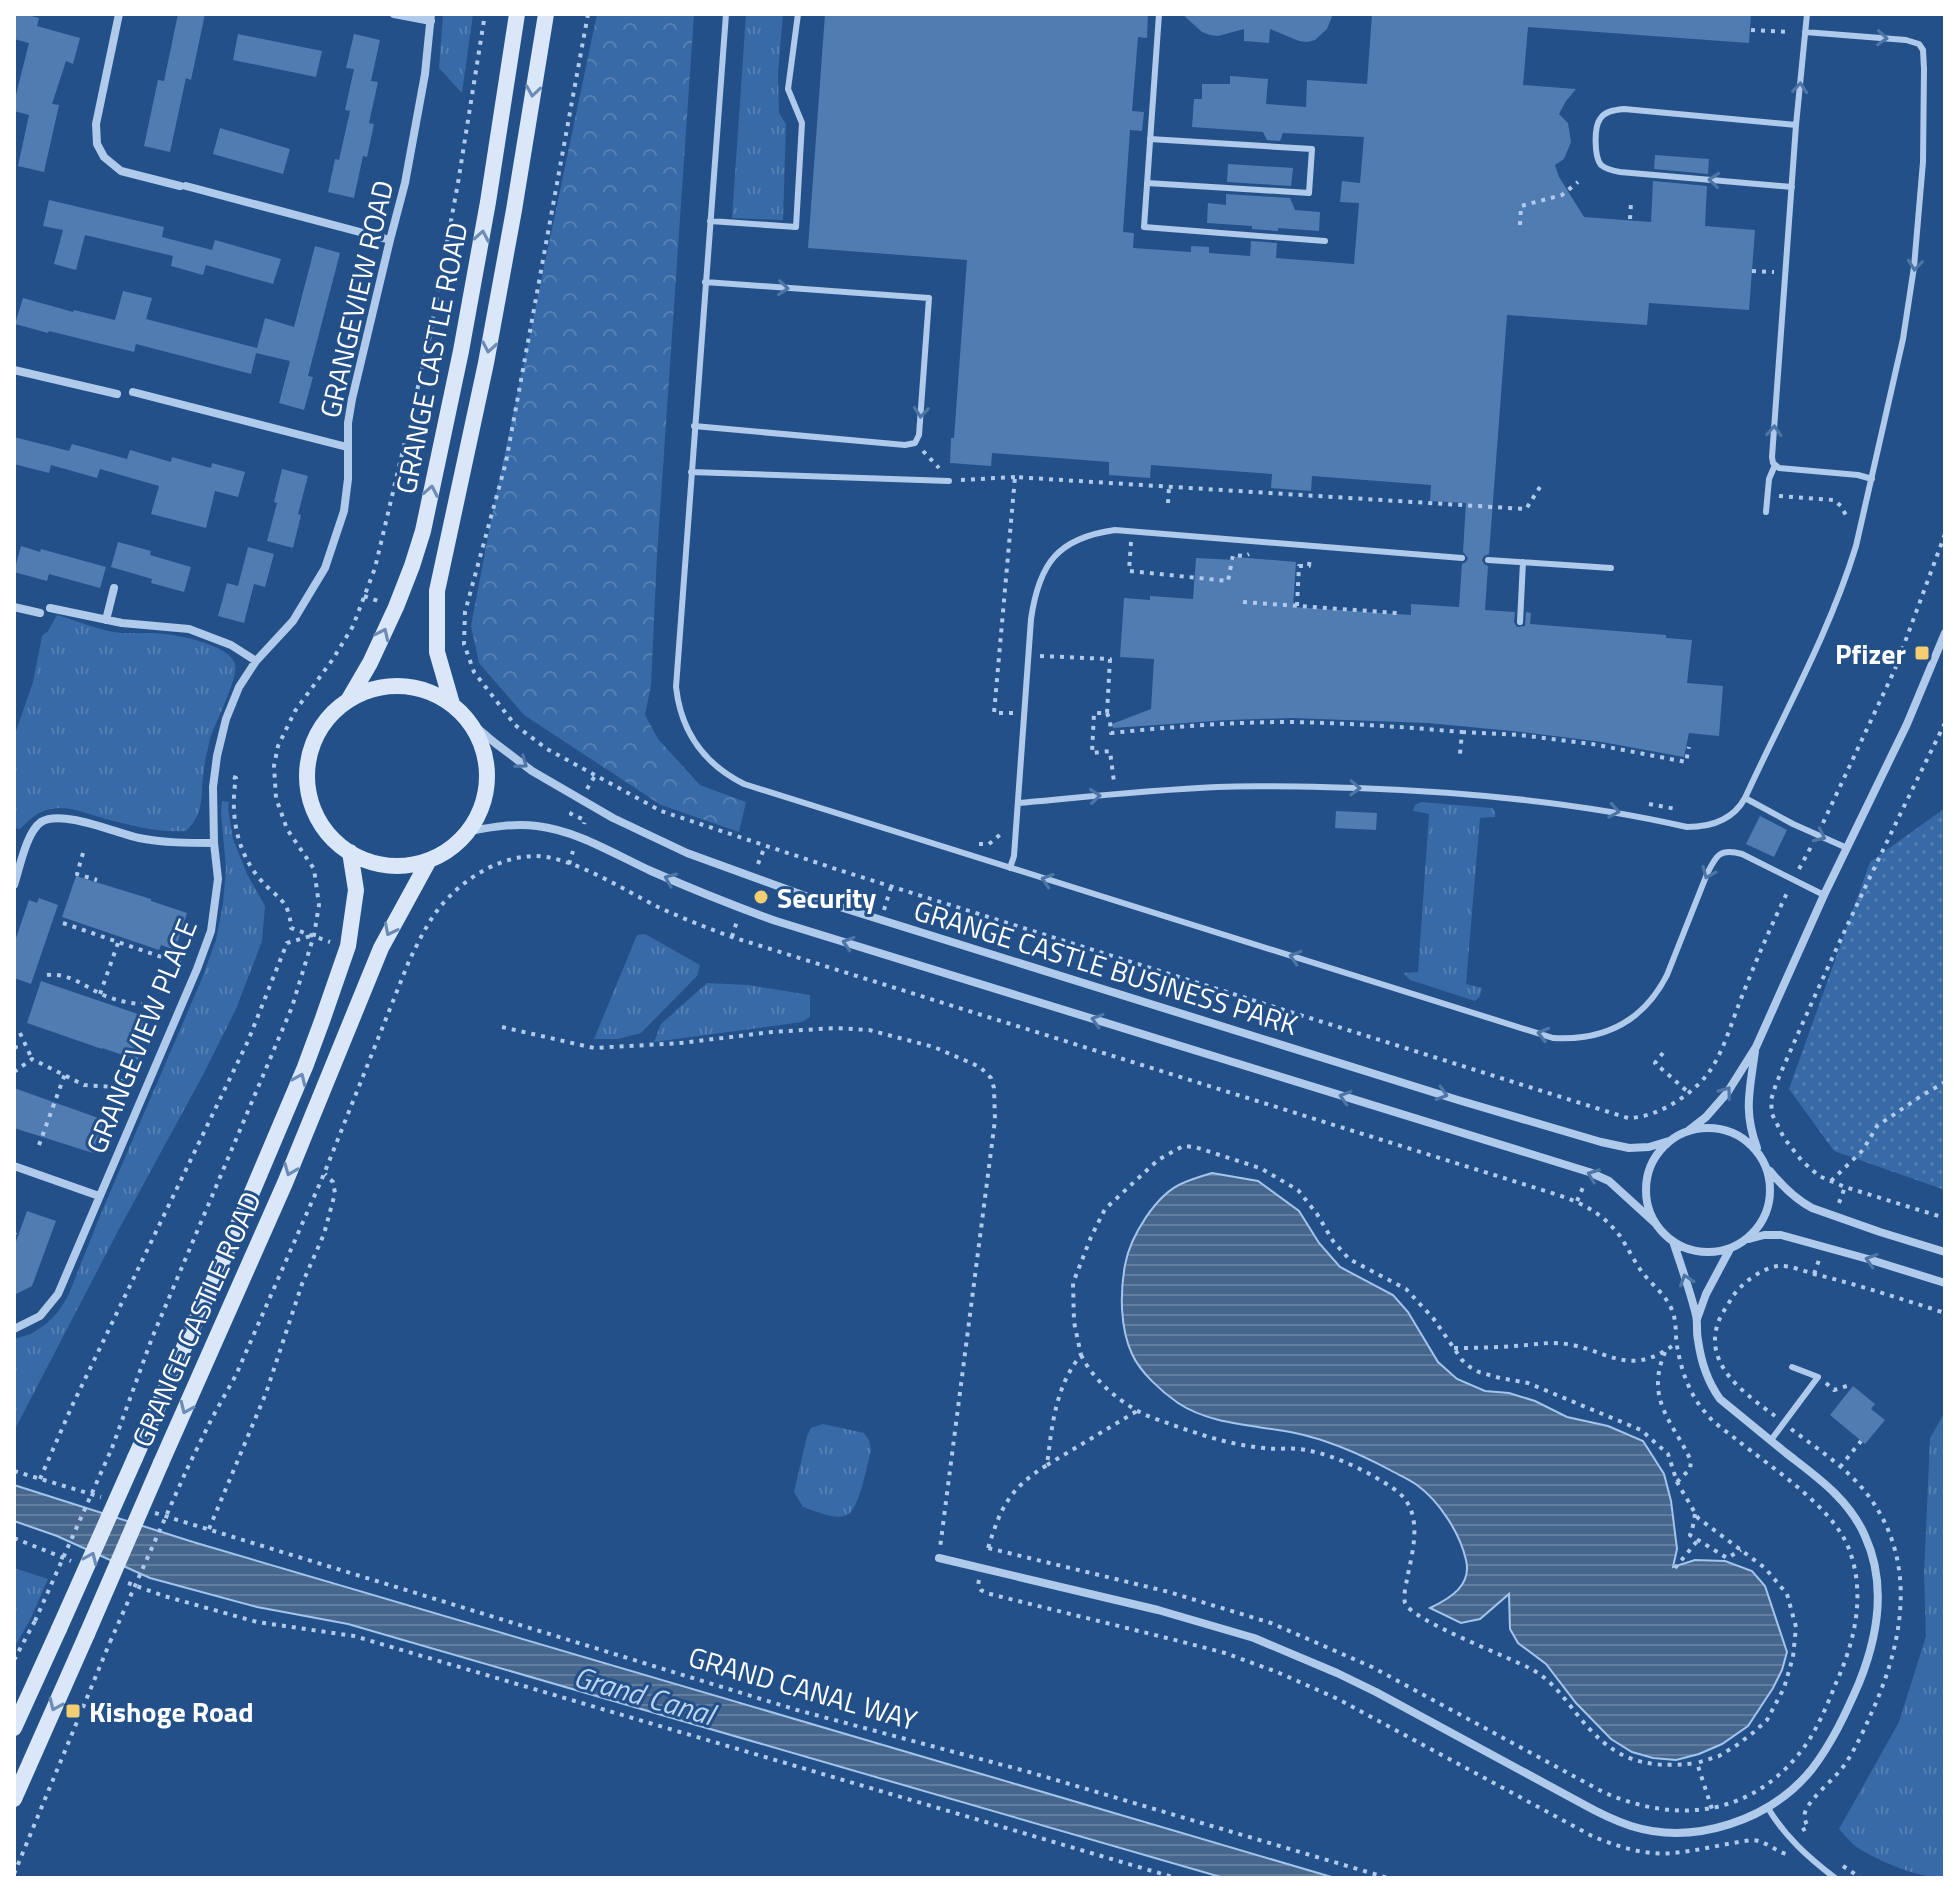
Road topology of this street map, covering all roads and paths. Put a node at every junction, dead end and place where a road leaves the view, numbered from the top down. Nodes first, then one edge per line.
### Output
1 (119, 14) edge
2 (394, 14) edge
3 (485, 14) edge
4 (517, 14) edge
5 (546, 14) edge
6 (588, 14) edge
7 (726, 14) edge
8 (798, 14) edge
9 (1159, 14) edge
10 (1807, 14) edge
11 (431, 18) edge
12 (1751, 30) dead end
13 (1791, 32) dead end
14 (1805, 32) junction
15 (1796, 125) junction
16 (1150, 139) junction
17 (1578, 182) dead end
18 (1147, 183) junction
19 (1792, 187) junction
20 (1631, 203) dead end
21 (1630, 219) dead end
22 (710, 221) junction
23 (1520, 225) dead end
24 (390, 240) junction
25 (1325, 241) dead end
26 (1752, 271) dead end
27 (1774, 272) dead end
28 (705, 282) junction
29 (14, 370) edge
30 (133, 392) dead end
31 (117, 394) dead end
32 (694, 426) junction
33 (347, 447) junction
34 (1775, 465) junction
35 (691, 472) junction
36 (1872, 479) junction
37 (949, 481) dead end
38 (1169, 487) dead end
39 (1767, 501) junction
40 (1168, 503) dead end
41 (1766, 512) dead end
42 (1847, 526) dead end
43 (1132, 532) junction
44 (1945, 534) edge
45 (1242, 556) dead end
46 (1462, 558) dead end
47 (1488, 560) dead end
48 (1310, 562) dead end
49 (1523, 562) junction
50 (1611, 568) dead end
51 (114, 588) dead end
52 (364, 596) junction
53 (381, 602) dead end
54 (1243, 602) dead end
55 (1297, 606) junction
56 (14, 607) edge
57 (50, 608) dead end
58 (452, 610) dead end
59 (465, 612) junction
60 (40, 613) dead end
61 (1397, 613) dead end
62 (106, 620) junction
63 (1520, 622) dead end
64 (1945, 633) edge
65 (1040, 656) dead end
66 (256, 661) junction
67 (349, 699) junction
68 (452, 704) junction
69 (1107, 713) junction
70 (469, 721) junction
71 (1945, 723) edge
72 (1462, 732) junction
73 (1689, 747) dead end
74 (1460, 754) dead end
75 (596, 774) junction
76 (233, 777) dead end
77 (1114, 782) dead end
78 (587, 789) dead end
79 (1745, 798) junction
80 (213, 800) joint
81 (1642, 802) dead end
82 (1018, 803) junction
83 (572, 812) dead end
84 (1686, 812) dead end
85 (582, 827) dead end
86 (1003, 830) dead end
87 (470, 831) junction
88 (1817, 834) junction
89 (214, 843) junction
90 (979, 844) dead end
91 (765, 846) junction
92 (1847, 848) junction
93 (573, 851) dead end
94 (350, 852) junction
95 (83, 853) dead end
96 (428, 862) junction
97 (569, 864) junction
98 (757, 866) dead end
99 (1010, 868) junction
100 (97, 880) dead end
101 (1794, 880) junction
102 (14, 885) edge
103 (891, 887) junction
104 (1824, 895) junction
105 (738, 919) dead end
106 (881, 919) junction
107 (63, 923) dead end
108 (314, 935) junction
109 (732, 937) junction
110 (118, 942) junction
111 (330, 942) dead end
112 (397, 955) dead end
113 (409, 961) junction
114 (185, 965) dead end
115 (47, 975) dead end
116 (100, 994) junction
117 (166, 1006) dead end
118 (502, 1027) dead end
119 (20, 1033) dead end
120 (1756, 1047) junction
121 (1663, 1053) dead end
122 (32, 1059) junction
123 (1715, 1064) junction
124 (1724, 1067) dead end
125 (14, 1072) edge
126 (65, 1074) junction
127 (137, 1079) dead end
128 (1945, 1082) edge
129 (113, 1087) junction
130 (1689, 1093) junction
131 (123, 1109) dead end
132 (1612, 1113) junction
133 (1609, 1122) dead end
134 (1688, 1131) junction
135 (1669, 1141) junction
136 (39, 1145) dead end
137 (1758, 1152) junction
138 (1766, 1167) junction
139 (15, 1168) edge
140 (324, 1174) junction
141 (1831, 1181) junction
142 (1584, 1184) dead end
143 (1845, 1187) junction
144 (99, 1196) junction
145 (1577, 1201) junction
146 (1838, 1206) dead end
147 (1945, 1218) edge
148 (1654, 1222) junction
149 (1746, 1240) junction
150 (1673, 1241) junction
151 (1730, 1249) junction
152 (1945, 1252) edge
153 (1820, 1257) dead end
154 (1814, 1274) junction
155 (1945, 1283) edge
156 (1945, 1313) edge
157 (1697, 1319) junction
158 (14, 1329) edge
159 (1676, 1343) junction
160 (1453, 1348) junction
161 (1665, 1352) junction
162 (1081, 1355) junction
163 (1792, 1367) dead end
164 (1818, 1377) junction
165 (1850, 1385) dead end
166 (1137, 1411) junction
167 (1776, 1417) dead end
168 (1771, 1440) junction
169 (1861, 1441) dead end
170 (1047, 1465) junction
171 (1840, 1467) dead end
172 (14, 1471) edge
173 (40, 1479) junction
174 (1677, 1482) junction
175 (111, 1500) dead end
176 (153, 1512) dead end
177 (1695, 1512) junction
178 (209, 1529) junction
179 (14, 1538) edge
180 (1698, 1540) junction
181 (1741, 1550) junction
182 (939, 1558) joint
183 (77, 1563) dead end
184 (1675, 1568) dead end
185 (119, 1580) dead end
186 (978, 1581) dead end
187 (14, 1660) edge
188 (14, 1728) edge
189 (1697, 1763) junction
190 (14, 1799) edge
191 (1811, 1803) dead end
192 (1768, 1808) junction
193 (1712, 1809) junction
194 (1797, 1833) dead end
195 (1791, 1858) dead end
196 (14, 1874) edge
197 (1176, 1878) edge
198 (1388, 1878) edge
199 (1835, 1878) edge

1 - 24 street
2 - 11 street
3 - 52 path
67 -> 4 main road, GRANGE CASTLE ROAD
5 -> 68 main road, GRANGE CASTLE ROAD
6 - 59 path
7 - 22 lane
8 - 22 lane
9 - 16 lane
10 - 14 lane
11 - 24 street, GRANGEVIEW ROAD
12 - 13 path
15 -> 14 lane
14 -> 36 lane
15 - 19 lane
19 -> 15 lane
16 - 18 lane
16 - 18 lane
17 - 23 path
18 - 25 lane
34 -> 19 lane
20 - 21 path
22 - 28 lane
24 - 33 street, GRANGEVIEW ROAD
26 - 27 path
28 - 32 lane
28 -> 32 lane
29 - 31 street
30 - 33 street
32 - 35 lane
33 - 66 street, GRANGEVIEW ROAD
34 - 36 lane
34 - 39 lane
35 - 37 lane
35 - 99 lane
36 - 79 lane
38 - 40 path
39 - 41 lane
39 - 42 path
43 - 45 path
43 - 46 lane
43 - 82 lane
44 - 88 path
47 - 49 lane
48 - 55 path
49 - 50 lane
49 - 63 lane
51 - 62 street
52 - 53 path
52 - 108 path
54 - 55 path
55 - 61 path
56 - 60 street
57 - 62 street
58 - 59 path
59 - 75 path
62 - 66 street
64 - 92 street
65 - 69 path
66 - 80 street, GRANGEVIEW ROAD
67 - 68 main road, GRANGE CASTLE ROAD
67 - 94 main road, GRANGE CASTLE ROAD
68 - 70 main road, GRANGE CASTLE ROAD
69 - 72 path
69 - 77 path
70 - 87 main road, GRANGE CASTLE ROAD
70 -> 106 street, GRANGE CASTLE BUSINESS PARK
71 - 141 path
72 - 73 path
72 - 74 path
75 - 78 path
75 - 91 path
76 - 108 path
82 -> 79 lane
79 - 88 lane
80 - 89 street, GRANGEVIEW PLACE
81 - 84 path
82 - 99 lane
83 - 85 path
86 - 90 path
87 - 96 main road, GRANGE CASTLE ROAD
148 -> 87 street, GRANGE CASTLE BUSINESS PARK
88 -> 92 lane
88 - 101 path
89 - 102 street
89 - 144 street, GRANGEVIEW PLACE
91 - 98 path
91 - 103 path
92 - 104 street
93 - 97 path
94 - 96 main road, GRANGE CASTLE ROAD
188 -> 94 main road, GRANGE CASTLE ROAD, bridge
95 - 100 path
96 -> 190 main road, GRANGE CASTLE ROAD, bridge
97 - 109 path
97 - 113 path
101 -> 99 lane
101 - 104 lane
101 - 123 path
103 - 106 path
103 - 132 path
104 - 120 street
105 - 109 path
106 -> 135 street, GRANGE CASTLE BUSINESS PARK
107 - 110 path
108 - 111 path
108 - 173 path
108 - 187 path, bridge
109 - 145 path
110 - 114 path
110 - 116 path
112 - 113 path
113 - 140 path
115 - 116 path
116 - 117 path
118 - 182 path
119 - 122 path
134 -> 120 street
120 - 137 street
121 - 130 path
122 - 125 path
122 - 126 path
123 - 124 path
123 - 130 path
126 - 129 path
126 - 136 path
127 - 129 path
128 - 141 path
129 - 131 path
130 - 132 path
132 - 133 path
134 - 135 street
134 - 137 street
135 - 148 street
137 - 138 street
138 - 149 street
138 - 152 street
139 - 144 street, GRANGEVIEW PLACE
140 - 178 path
140 - 196 path, bridge
141 - 143 path
142 - 145 path
143 - 146 path
143 - 147 path
144 - 158 street, GRANGEVIEW PLACE
145 - 159 path
148 - 150 street
149 - 151 street
155 -> 149 street
150 - 151 street
157 -> 150 street
151 - 157 street
153 - 154 path
154 - 156 path
154 - 167 path
157 - 168 street
159 - 161 path
159 - 193 path
160 - 161 path
160 - 162 path
160 - 174 path
161 - 174 path
162 - 166 path
162 - 170 path
163 - 164 lane
164 - 165 path
164 - 168 lane
166 - 170 path
166 - 189 path
168 - 192 street
169 - 171 path
170 - 193 path
172 - 173 path
173 - 175 path
174 - 177 path
176 - 178 path, GRAND CANAL WAY
177 - 180 path
177 - 181 path
178 - 198 path, GRAND CANAL WAY
179 - 183 path
180 - 181 path
180 - 184 path
181 - 189 path
182 - 192 street
185 - 197 path
186 - 195 path
189 - 193 path
191 - 194 path
192 - 199 lane

